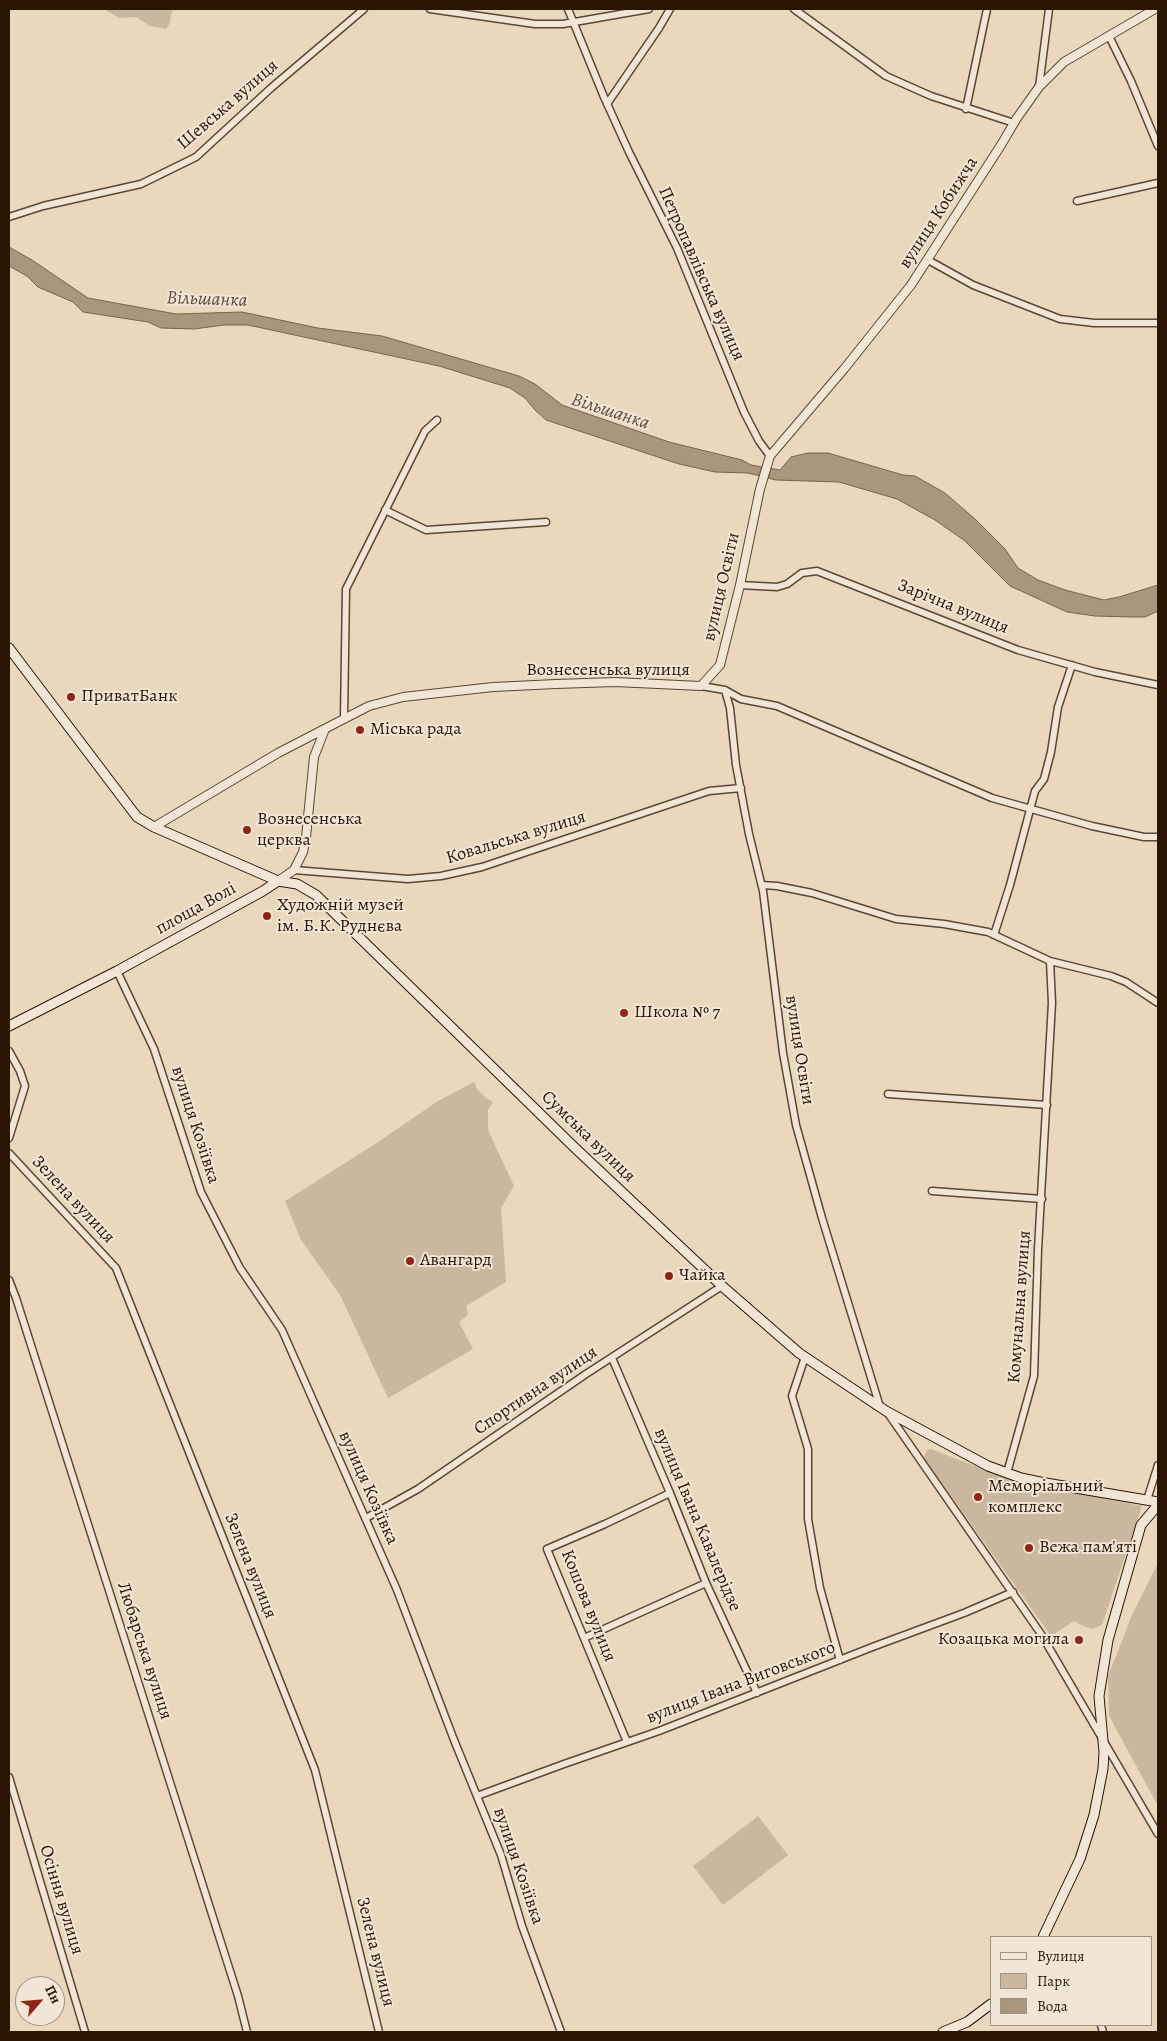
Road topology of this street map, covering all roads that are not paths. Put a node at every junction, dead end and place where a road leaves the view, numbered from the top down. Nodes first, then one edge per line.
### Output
1 (364, 9) edge
2 (430, 9) edge
3 (568, 9) edge
4 (614, 9) edge
5 (648, 9) edge
6 (670, 9) edge
7 (794, 9) edge
8 (987, 9) edge
9 (1049, 9) edge
10 (1155, 9) edge
11 (623, 13) junction
12 (573, 22) junction
13 (1110, 36) junction
14 (1039, 88) junction
15 (607, 104) junction
16 (966, 108) junction
17 (1014, 123) junction
18 (1158, 146) edge
19 (1158, 183) edge
20 (1077, 201) dead end
21 (9, 217) edge
22 (928, 260) junction
23 (1158, 323) edge
24 (437, 420) dead end
25 (769, 458) junction
26 (385, 510) junction
27 (546, 522) dead end
28 (740, 585) junction
29 (9, 648) edge
30 (1072, 665) junction
31 (1158, 685) edge
32 (701, 686) junction
33 (725, 690) junction
34 (344, 718) junction
35 (324, 729) junction
36 (741, 788) junction
37 (1030, 809) junction
38 (154, 827) junction
39 (1158, 838) edge
40 (294, 870) junction
41 (278, 881) junction
42 (762, 886) junction
43 (994, 935) junction
44 (1050, 961) junction
45 (117, 971) junction
46 (1158, 1003) edge
47 (9, 1026) edge
48 (9, 1051) edge
49 (888, 1094) dead end
50 (1047, 1105) junction
51 (9, 1138) edge
52 (9, 1153) edge
53 (932, 1191) dead end
54 (1042, 1199) junction
55 (9, 1280) edge
56 (722, 1286) junction
57 (805, 1357) junction
58 (612, 1358) junction
59 (883, 1409) junction
60 (1158, 1465) edge
61 (1007, 1473) junction
62 (670, 1493) junction
63 (1147, 1500) junction
64 (1158, 1503) edge
65 (366, 1518) junction
66 (706, 1583) junction
67 (1014, 1592) junction
68 (584, 1638) junction
69 (840, 1660) junction
70 (757, 1693) junction
71 (1102, 1738) junction
72 (627, 1742) junction
73 (9, 1777) edge
74 (477, 1796) junction
75 (1158, 1834) edge
76 (1044, 1936) edge
77 (990, 2005) edge
78 (85, 2032) edge
79 (247, 2032) edge
80 (379, 2032) edge
81 (561, 2032) edge
82 (943, 2032) edge

1 - 21 street, Шевська вулиця
2 - 12 street
3 - 12 street, Петропавлівська вулиця
4 - 11 street
5 - 11 street
6 - 15 street
7 - 16 street
8 - 16 street
9 - 14 street
10 - 13 street, вулиця Кобижча
11 - 12 street
12 - 15 street, Петропавлівська вулиця
13 - 14 street, вулиця Кобижча
13 - 18 street
14 - 17 street, вулиця Кобижча
15 - 25 street, Петропавлівська вулиця
16 - 17 street
17 - 22 street, вулиця Кобижча
19 - 20 street
22 - 23 street
22 - 25 street, вулиця Кобижча
24 - 26 street
25 - 28 street, вулиця Освіти
26 - 27 street
26 - 34 street
28 - 30 street, Зарічна вулиця
28 - 32 street, вулиця Освіти
29 - 38 main road, площа Волі
30 - 31 street, Зарічна вулиця
30 - 37 street
32 - 33 street, Вознесенська вулиця
32 - 34 street, Вознесенська вулиця
33 - 36 street, вулиця Освіти
33 - 37 street, Вознесенська вулиця
34 - 35 street, Вознесенська вулиця
35 - 38 street, Вознесенська вулиця
35 - 40 street
36 - 40 street, Ковальська вулиця
36 - 42 street, вулиця Освіти
37 - 39 street, Вознесенська вулиця
37 - 43 street
38 - 41 main road, площа Волі
40 - 41 street
41 - 45 main road, площа Волі
41 - 56 main road, Сумська вулиця
42 - 43 street
42 - 59 street, вулиця Освіти
43 - 44 street
44 - 46 street
44 - 50 street, Комунальна вулиця
45 - 47 main road, площа Волі
45 - 65 street, вулиця Козіївка
48 - 51 street
49 - 50 street
50 - 54 street, Комунальна вулиця
52 - 80 street, Зелена вулиця
53 - 54 street
54 - 61 street, Комунальна вулиця
55 - 79 street, Любарська вулиця
56 - 57 main road, Сумська вулиця
56 - 58 street, Спортивна вулиця
57 - 59 main road, Сумська вулиця
57 - 69 street
58 - 62 street, вулиця Івана Кавалерідзе
58 - 65 street, Спортивна вулиця
59 - 61 main road, Сумська вулиця
59 - 67 street, Сумська вулиця
60 - 63 street
61 - 63 main road, Сумська вулиця
62 - 66 street, вулиця Івана Кавалерідзе
62 - 68 street, Кошова вулиця
63 - 64 main road, Сумська вулиця
64 - 71 main road
65 - 74 street, вулиця Козіївка
66 - 68 street
66 - 70 street, вулиця Івана Кавалерідзе
67 - 69 street, вулиця Івана Виговського
67 - 71 street, Сумська вулиця
68 - 72 street, Кошова вулиця
69 - 70 street, вулиця Івана Виговського
70 - 72 street, вулиця Івана Виговського
71 - 75 street, Сумська вулиця
71 - 76 main road
72 - 74 street, вулиця Івана Виговського
73 - 78 street, Осіння вулиця
74 - 81 street, вулиця Козіївка
77 - 82 main road

